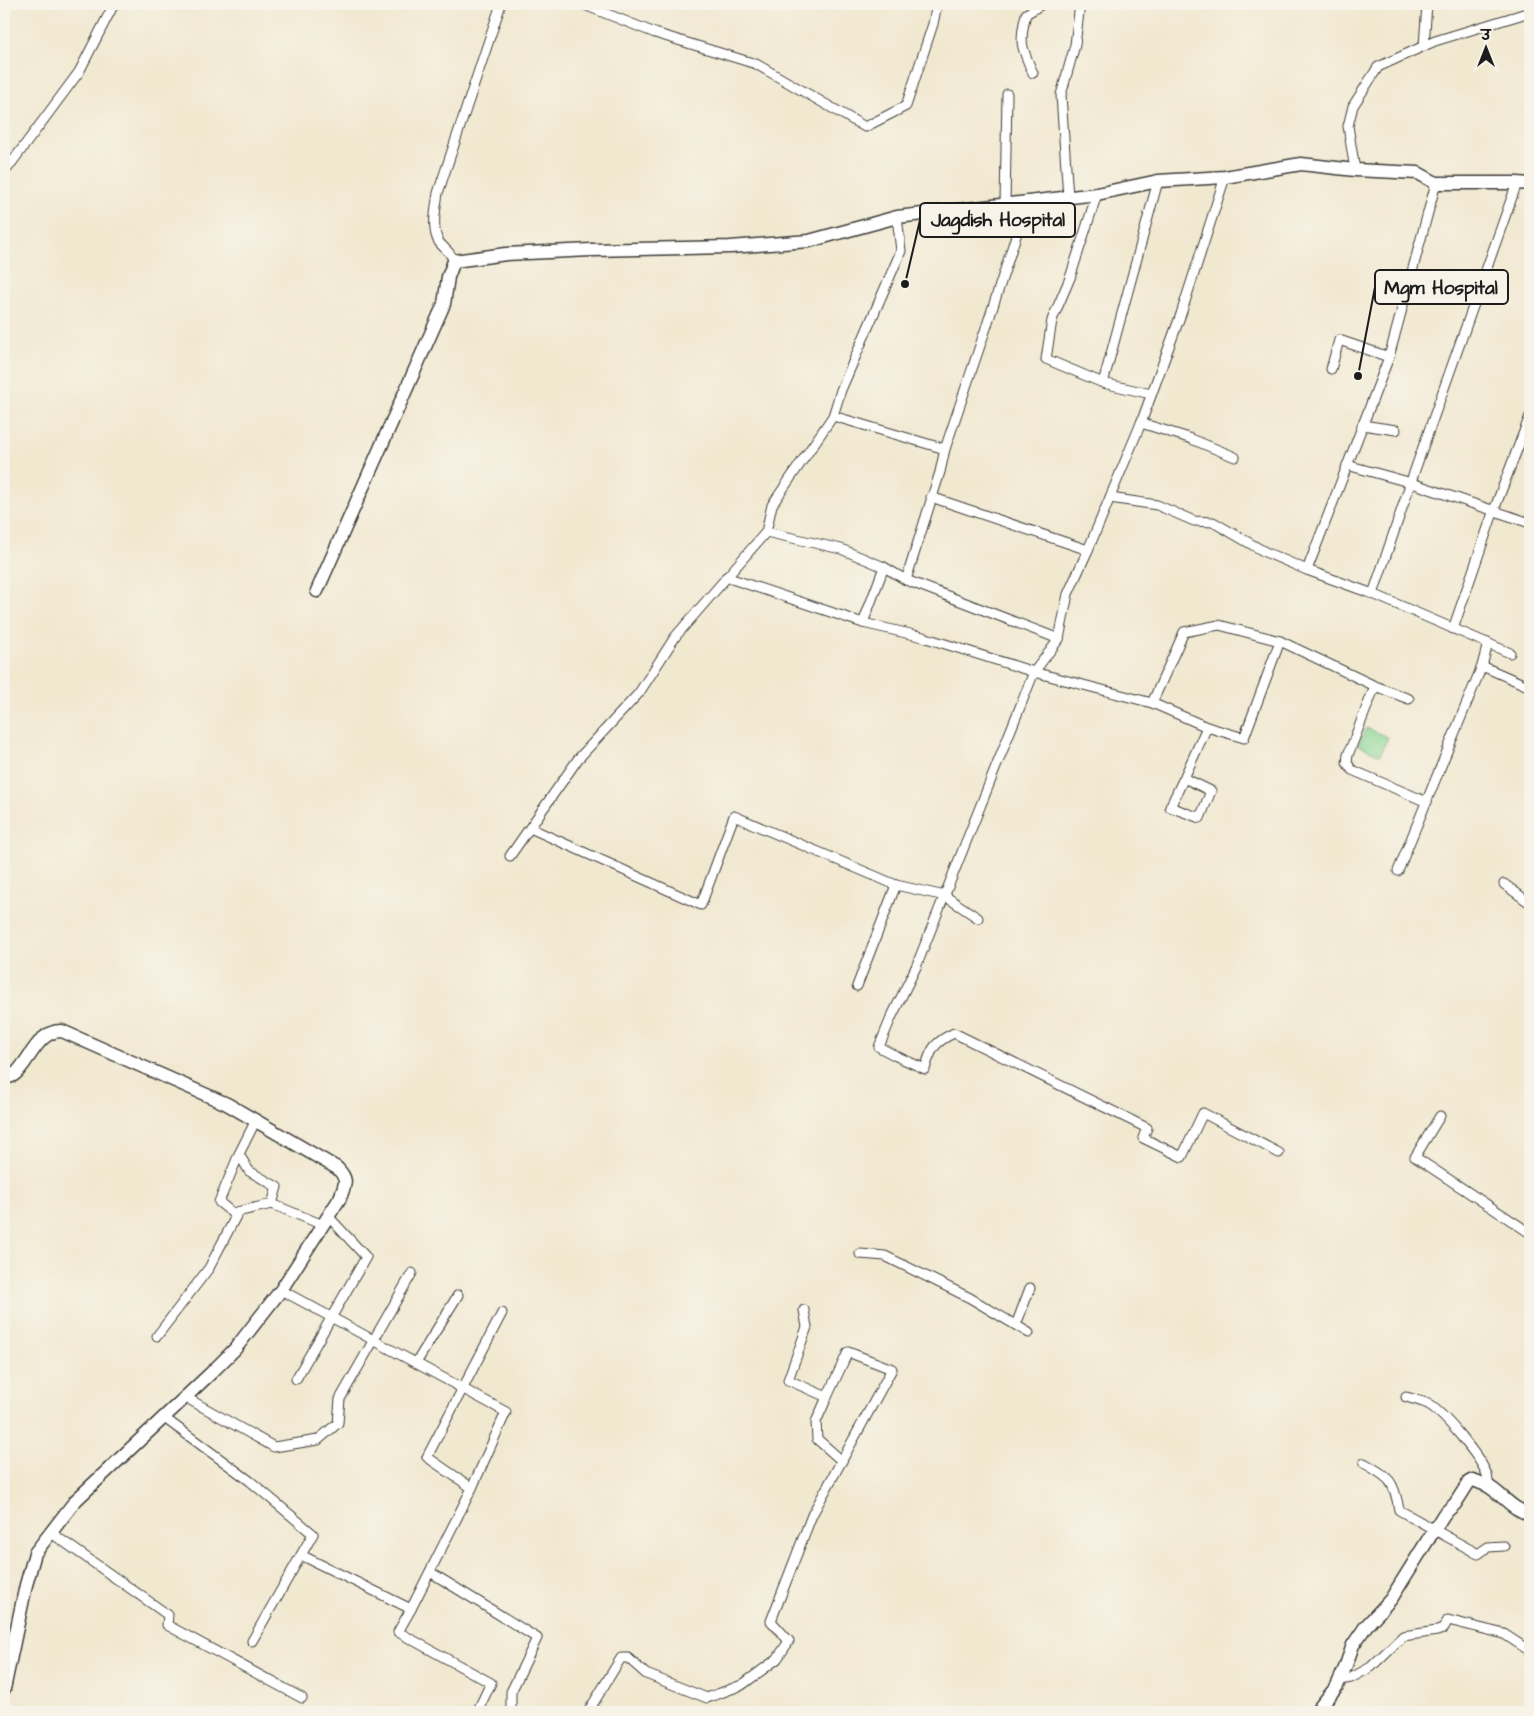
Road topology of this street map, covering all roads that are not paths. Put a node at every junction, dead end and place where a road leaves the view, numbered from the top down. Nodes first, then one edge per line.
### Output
1 (114, 4) edge
2 (501, 4) edge
3 (582, 4) edge
4 (937, 4) edge
5 (1042, 4) edge
6 (1080, 4) edge
7 (1426, 4) edge
8 (1530, 12) edge
9 (1424, 46) junction
10 (1033, 73) dead end
11 (1007, 94) dead end
12 (1354, 170) junction
13 (4, 173) edge
14 (1225, 177) junction
15 (1158, 182) junction
16 (1436, 183) junction
17 (1516, 183) junction
18 (1530, 184) edge
19 (1097, 194) junction
20 (1068, 197) junction
21 (1027, 202) junction
22 (1005, 205) junction
23 (897, 217) junction
24 (454, 261) junction
25 (1389, 358) junction
26 (1331, 369) dead end
27 (1103, 383) junction
28 (1151, 394) junction
29 (833, 416) junction
30 (1530, 416) edge
31 (1140, 423) junction
32 (1362, 425) junction
33 (1396, 430) dead end
34 (944, 450) junction
35 (1235, 457) dead end
36 (1347, 465) junction
37 (1412, 482) junction
38 (931, 497) junction
39 (1110, 498) junction
40 (1494, 510) junction
41 (1530, 523) edge
42 (766, 532) junction
43 (1088, 550) junction
44 (884, 568) junction
45 (1307, 570) junction
46 (726, 577) junction
47 (906, 580) junction
48 (317, 591) dead end
49 (1373, 594) junction
50 (863, 623) junction
51 (1453, 630) junction
52 (1059, 639) junction
53 (1280, 641) junction
54 (1488, 643) junction
55 (1510, 653) dead end
56 (1482, 666) junction
57 (1034, 672) junction
58 (1375, 686) junction
59 (1530, 687) edge
60 (1408, 699) dead end
61 (1152, 703) junction
62 (1207, 727) junction
63 (1184, 778) junction
64 (1426, 802) junction
65 (530, 828) junction
66 (510, 856) dead end
67 (1398, 871) dead end
68 (1504, 884) dead end
69 (896, 885) junction
70 (945, 896) junction
71 (1530, 903) edge
72 (978, 918) dead end
73 (858, 986) dead end
74 (4, 1078) edge
75 (1440, 1116) dead end
76 (256, 1120) junction
77 (1279, 1153) dead end
78 (239, 1154) junction
79 (272, 1204) junction
80 (232, 1213) junction
81 (326, 1221) junction
82 (1530, 1233) edge
83 (860, 1254) dead end
84 (412, 1273) dead end
85 (1030, 1288) dead end
86 (282, 1290) junction
87 (458, 1295) dead end
88 (804, 1310) dead end
89 (502, 1313) dead end
90 (331, 1317) junction
91 (1016, 1325) junction
92 (1029, 1333) dead end
93 (157, 1336) dead end
94 (374, 1340) junction
95 (416, 1364) junction
96 (296, 1379) dead end
97 (463, 1389) junction
98 (186, 1397) junction
99 (827, 1397) junction
100 (1406, 1397) dead end
101 (163, 1417) junction
102 (842, 1461) junction
103 (1364, 1463) dead end
104 (1489, 1487) junction
105 (472, 1488) junction
106 (1530, 1514) edge
107 (1434, 1531) junction
108 (50, 1532) junction
109 (1504, 1546) dead end
110 (301, 1555) junction
111 (430, 1572) junction
112 (411, 1609) junction
113 (252, 1641) dead end
114 (1530, 1651) edge
115 (1340, 1680) junction
116 (4, 1689) edge
117 (302, 1698) dead end
118 (477, 1712) edge
119 (511, 1712) edge
120 (588, 1712) edge
121 (1316, 1712) edge

1 - 13 street
2 - 24 street
3 - 4 street
5 - 10 street
6 - 20 street
7 - 9 street
8 - 9 street
9 - 12 street
11 - 22 street
12 - 14 street
12 - 16 street
14 - 15 street
14 - 28 street
15 - 19 street
15 - 27 street
16 - 17 street
16 - 25 street
17 - 18 street
17 - 37 street
19 - 20 street
19 - 27 street
20 - 21 street
21 - 22 street
21 - 34 street
22 - 23 street
23 - 24 street
23 - 29 street
24 - 48 street
25 - 26 street
25 - 32 street
27 - 28 street
28 - 31 street
29 - 34 street
29 - 42 street
30 - 40 street
31 - 35 street
31 - 39 street
32 - 33 street
32 - 36 street
34 - 38 street
36 - 37 street
36 - 45 street
37 - 40 street
37 - 49 street
38 - 43 street
38 - 47 street
39 - 43 street
39 - 45 street
40 - 41 street
40 - 51 street
42 - 44 street
42 - 46 street
43 - 52 street
44 - 47 street
44 - 50 street
45 - 49 street
46 - 50 street
46 - 65 street
47 - 52 street
49 - 51 street
50 - 57 street
51 - 54 street
52 - 57 street
53 - 58 street
53 - 61 street
53 - 62 street
54 - 55 street
54 - 56 street
56 - 59 street
56 - 64 street
57 - 61 street
57 - 70 street
58 - 60 street
58 - 64 street
61 - 62 street
62 - 63 street
63 - 63 street
64 - 67 street
65 - 66 street
65 - 69 street
68 - 71 street
69 - 70 street
69 - 73 street
70 - 72 street
70 - 77 street
74 - 76 street
75 - 82 street
76 - 78 street
76 - 81 street
78 - 79 street
78 - 80 street
79 - 80 street
79 - 81 street
80 - 93 street
81 - 86 street
81 - 90 street
83 - 91 street
84 - 94 street
85 - 91 street
86 - 90 street
86 - 98 street
87 - 95 street
88 - 99 street
89 - 97 street
90 - 94 street
90 - 96 street
91 - 92 street
94 - 95 street
94 - 98 street
95 - 97 street
97 - 105 street
97 - 105 street
98 - 101 street
99 - 102 street
99 - 102 street
100 - 104 street
101 - 108 street
101 - 110 street
102 - 120 street
103 - 107 street
104 - 106 street
104 - 107 street
105 - 111 street
107 - 109 street
107 - 115 street
108 - 116 street
108 - 117 street
110 - 112 street
110 - 113 street
111 - 112 street
111 - 119 street
112 - 118 street
114 - 115 street
115 - 121 street

